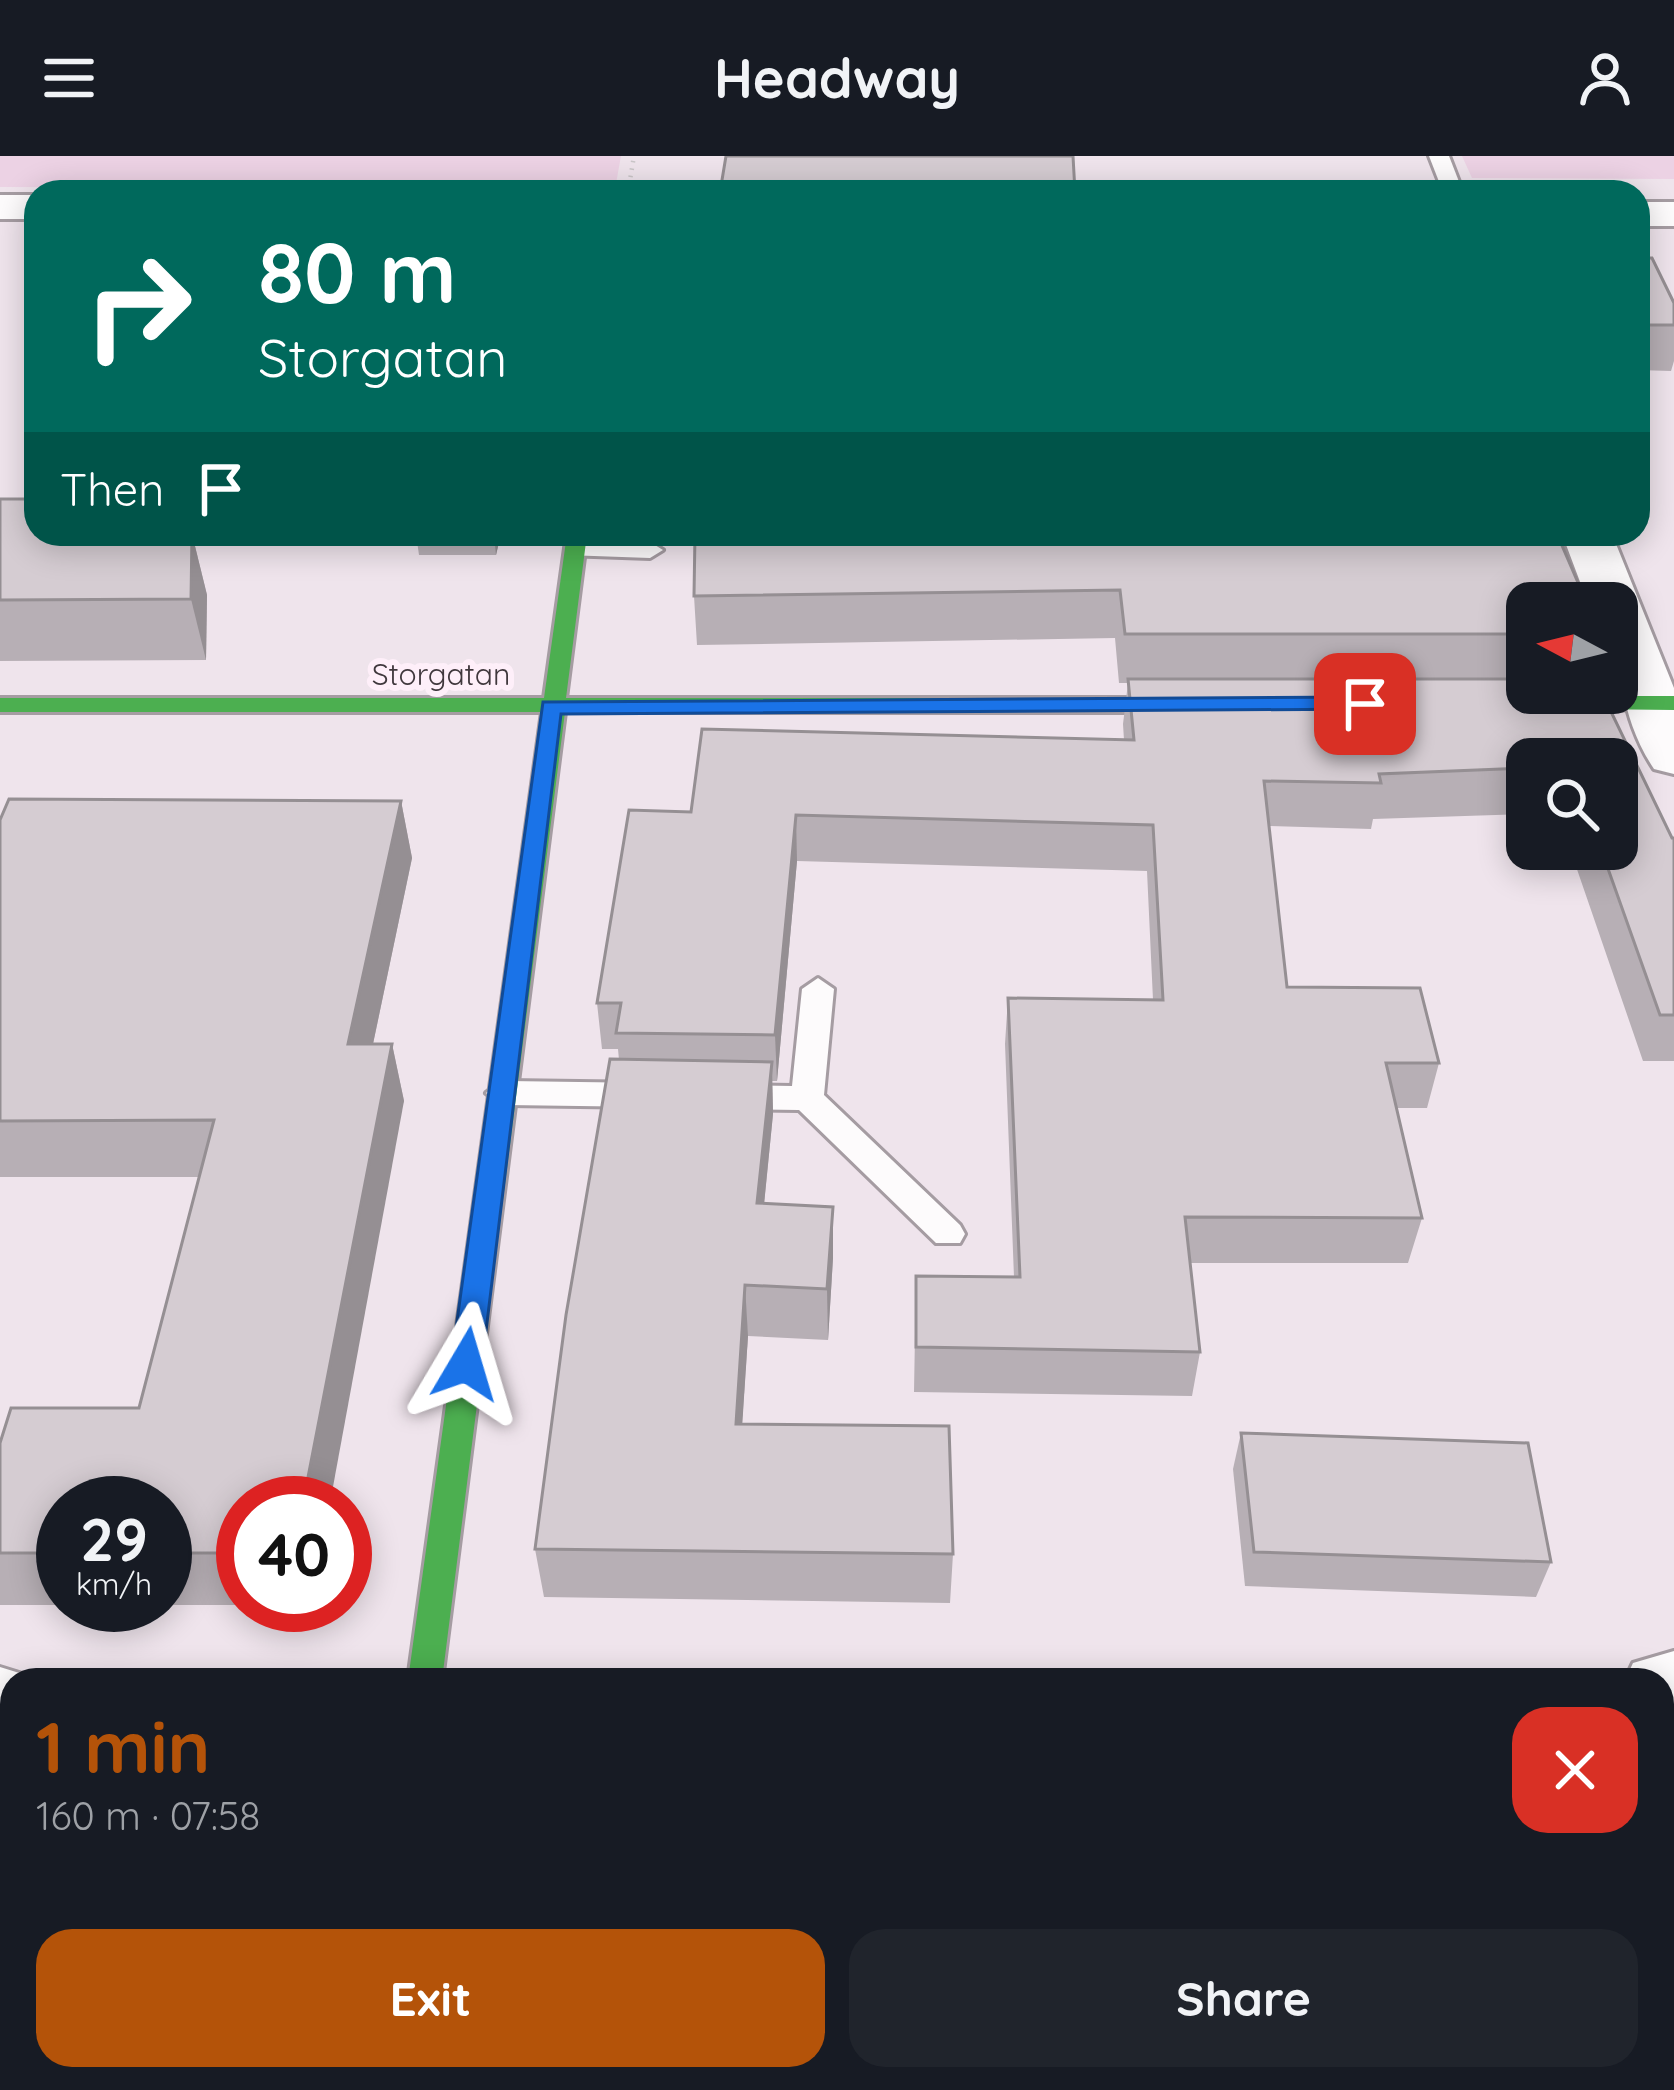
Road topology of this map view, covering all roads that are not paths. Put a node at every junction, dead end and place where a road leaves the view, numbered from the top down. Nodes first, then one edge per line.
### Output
1 (575, 546) edge
2 (613, 546) edge
3 (1592, 546) edge
4 (650, 550) dead end
5 (1605, 582) edge
6 (1638, 652) edge
7 (1664, 703) edge
8 (1246, 704) edge
9 (1485, 704) edge
10 (0, 705) edge
11 (551, 707) junction
12 (1674, 757) edge
13 (818, 989) dead end
14 (502, 1093) junction
15 (807, 1098) junction
16 (948, 1234) dead end
17 (427, 1668) edge

1 - 11 street
2 - 4 lane
3 - 5 street
6 - 7 street
7 - 9 street
7 - 12 street
8 - 11 street, Storgatan
10 - 11 street, Storgatan
11 - 14 street
13 - 15 lane
14 - 15 lane
14 - 17 street
15 - 16 lane

